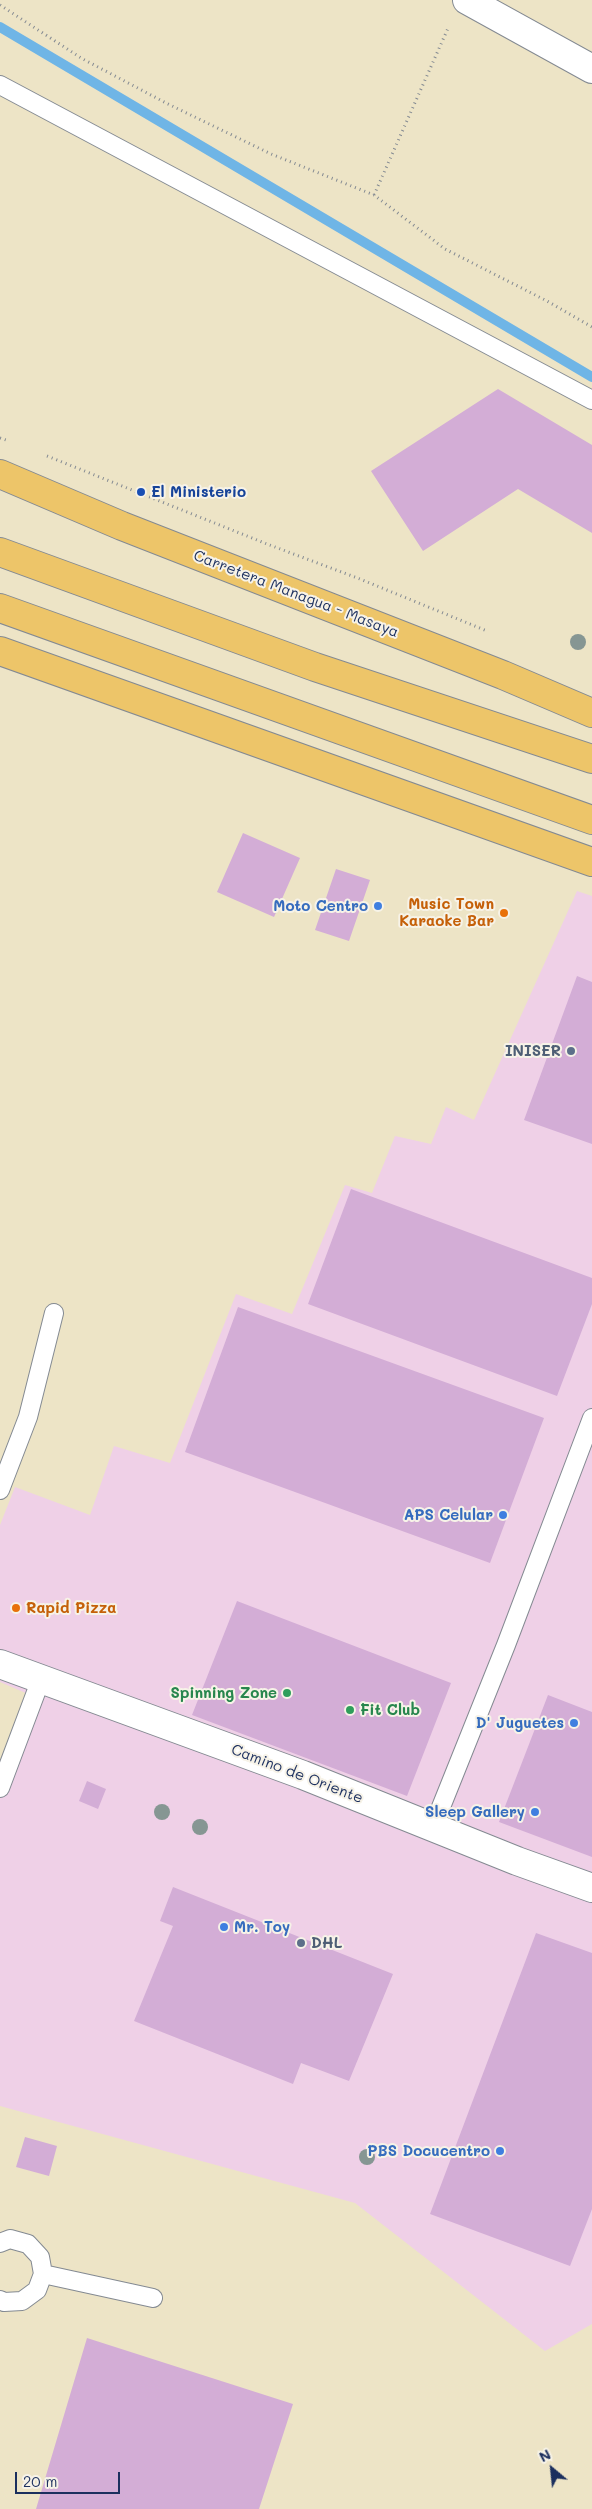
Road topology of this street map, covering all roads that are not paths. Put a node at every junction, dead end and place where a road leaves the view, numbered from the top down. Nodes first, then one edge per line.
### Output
1 (460, 9) edge
2 (592, 69) edge
3 (0, 85) edge
4 (592, 400) edge
5 (0, 474) edge
6 (0, 552) edge
7 (0, 608) edge
8 (0, 651) edge
9 (592, 713) edge
10 (592, 759) edge
11 (592, 820) edge
12 (592, 862) edge
13 (54, 1313) dead end
14 (592, 1418) edge
15 (0, 1490) edge
16 (0, 1664) edge
17 (41, 1679) junction
18 (0, 1788) edge
19 (433, 1827) junction
20 (592, 1888) edge
21 (0, 2243) edge
22 (44, 2274) junction
23 (154, 2298) dead end
24 (1, 2302) edge

1 - 2 street
3 - 4 lane
5 - 9 highway, Carretera Managua - Masaya
6 - 10 highway
7 - 11 highway
8 - 12 highway
13 - 15 lane
14 - 19 lane
16 - 17 street, Camino de Oriente
17 - 18 lane
17 - 19 street, Camino de Oriente
19 - 20 street, Camino de Oriente
21 - 22 lane
22 - 23 lane
22 - 24 lane

